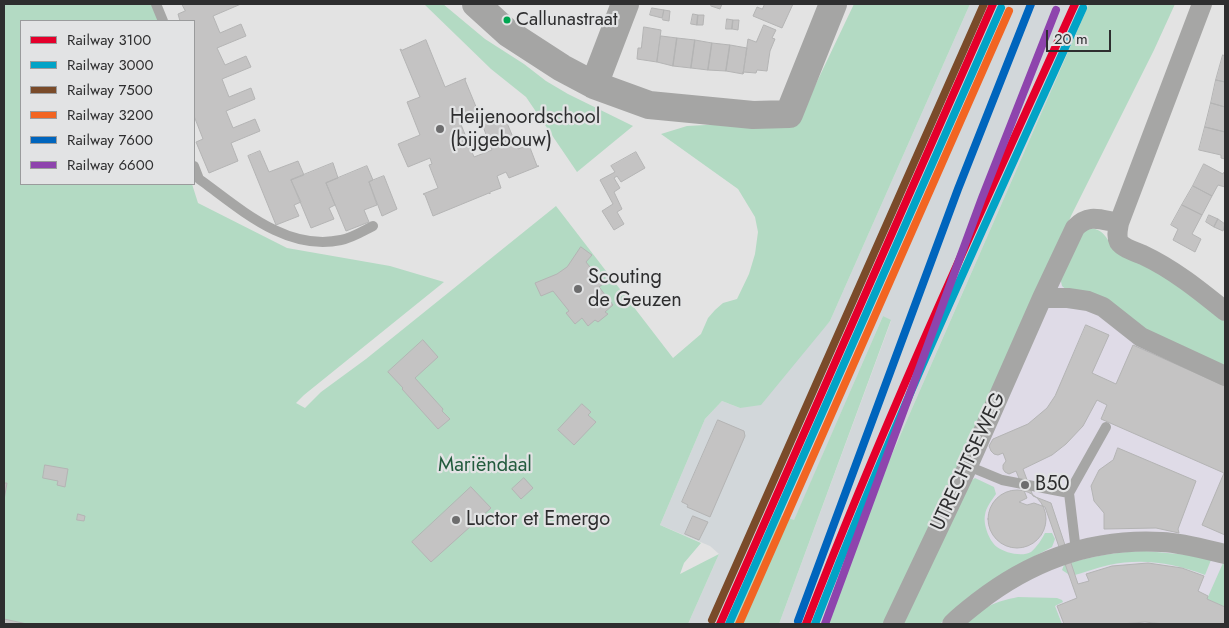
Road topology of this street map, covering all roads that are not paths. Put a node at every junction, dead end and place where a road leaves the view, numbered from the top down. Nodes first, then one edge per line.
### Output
1 (156, 4) edge
2 (476, 4) edge
3 (625, 4) edge
4 (833, 4) edge
5 (1202, 4) edge
6 (163, 20) edge
7 (594, 85) junction
8 (195, 169) edge
9 (1119, 223) junction
10 (373, 226) dead end
11 (1042, 298) junction
12 (1225, 311) edge
13 (1225, 376) edge
14 (1106, 427) dead end
15 (968, 466) junction
16 (1069, 493) junction
17 (1076, 551) junction
18 (1225, 554) edge
19 (893, 624) edge
20 (952, 624) edge

1 - 6 lane
2 - 7 street
3 - 7 street
4 - 7 street
5 - 9 street
8 - 10 lane
9 - 11 street, UTRECHTSEWEG
9 - 12 street
11 - 13 street
11 - 15 street, UTRECHTSEWEG
14 - 16 lane
15 - 16 lane
15 - 19 street, UTRECHTSEWEG
16 - 17 lane
17 - 18 street
17 - 20 street

